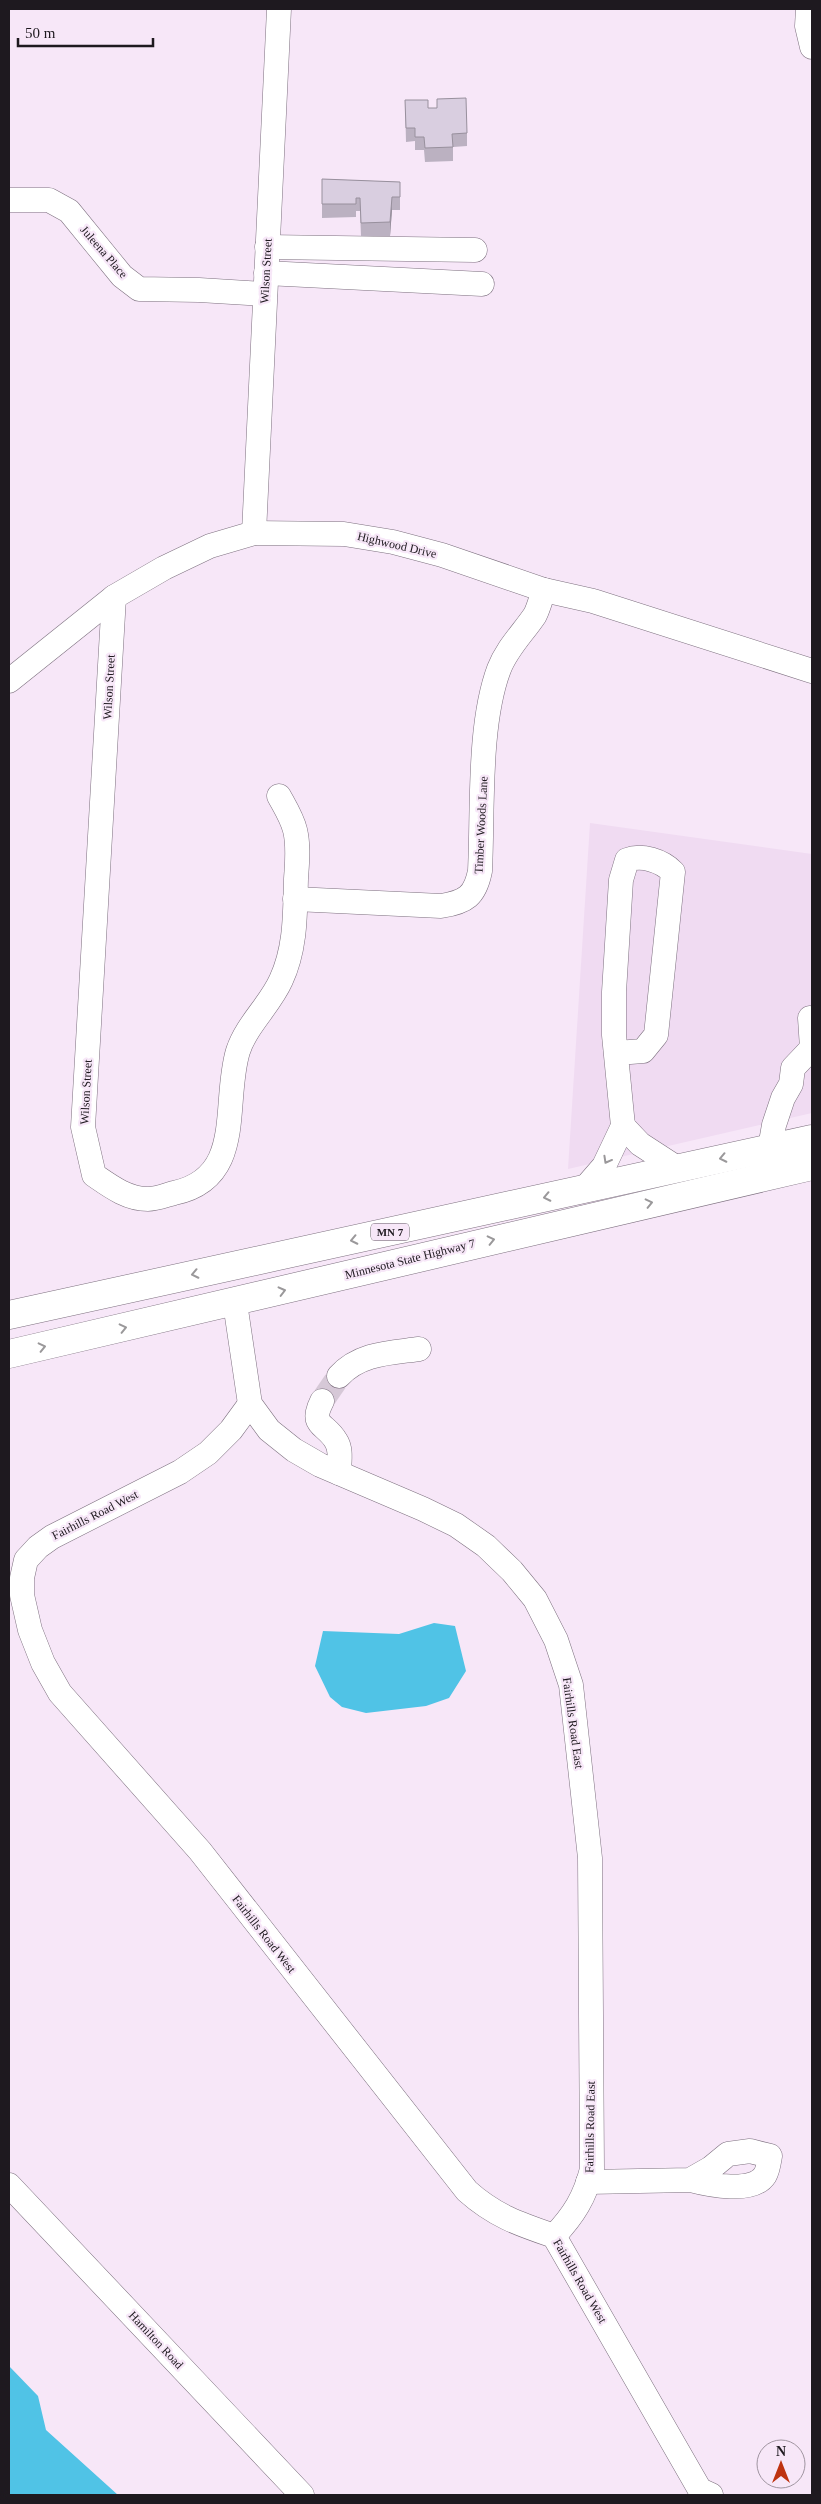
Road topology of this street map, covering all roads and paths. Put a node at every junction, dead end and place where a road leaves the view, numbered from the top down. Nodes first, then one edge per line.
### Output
1 (279, 9) edge
2 (808, 9) edge
3 (812, 47) edge
4 (9, 200) edge
5 (267, 247) junction
6 (475, 250) dead end
7 (265, 283) junction
8 (482, 284) dead end
9 (254, 533) junction
10 (544, 590) junction
11 (114, 597) junction
12 (812, 671) edge
13 (9, 681) edge
14 (279, 796) dead end
15 (295, 900) junction
16 (810, 1018) dead end
17 (812, 1048) edge
18 (617, 1053) junction
19 (624, 1126) junction
20 (812, 1139) edge
21 (770, 1148) junction
22 (812, 1166) edge
23 (677, 1168) junction
24 (584, 1189) junction
25 (235, 1303) junction
26 (9, 1315) edge
27 (420, 1349) dead end
28 (9, 1354) edge
29 (339, 1376) tunnel mouth
30 (322, 1401) tunnel mouth
31 (250, 1404) junction
32 (339, 1473) junction
33 (690, 2180) dead end
34 (588, 2182) junction
35 (9, 2185) edge
36 (554, 2236) junction
37 (302, 2495) edge
38 (711, 2495) edge

1 - 5 street, Wilson Street
2 - 3 street
4 - 7 street, Juleena Place
5 - 6 street
5 - 7 street, Wilson Street
7 - 8 street, Juleena Place
7 - 9 street, Wilson Street
9 - 10 street, Highwood Drive
9 - 11 street, Highwood Drive
10 - 12 street, Highwood Drive
10 - 15 street, Timber Woods Lane
11 - 13 street, Highwood Drive
11 - 15 street, Wilson Street
14 - 15 street, Wilson Street
16 - 17 street
17 - 21 street
18 - 18 street
18 - 19 street
19 - 23 street
19 -> 24 street
20 - 21 main road, MN 7
21 -> 23 main road, MN 7
25 -> 22 main road, Minnesota State Highway 7 / MN 7
23 - 24 main road, MN 7
24 -> 26 main road, MN 7
28 -> 25 main road, Minnesota State Highway 7 / MN 7
25 - 31 street, Fairhills Road East
27 - 29 street
30 - 32 street
31 - 32 street, Fairhills Road East
31 - 36 street, Fairhills Road West
32 - 34 street, Fairhills Road East
33 - 34 street
34 - 36 street, Fairhills Road East
35 - 37 street, Hamilton Road
36 - 38 street, Fairhills Road West

